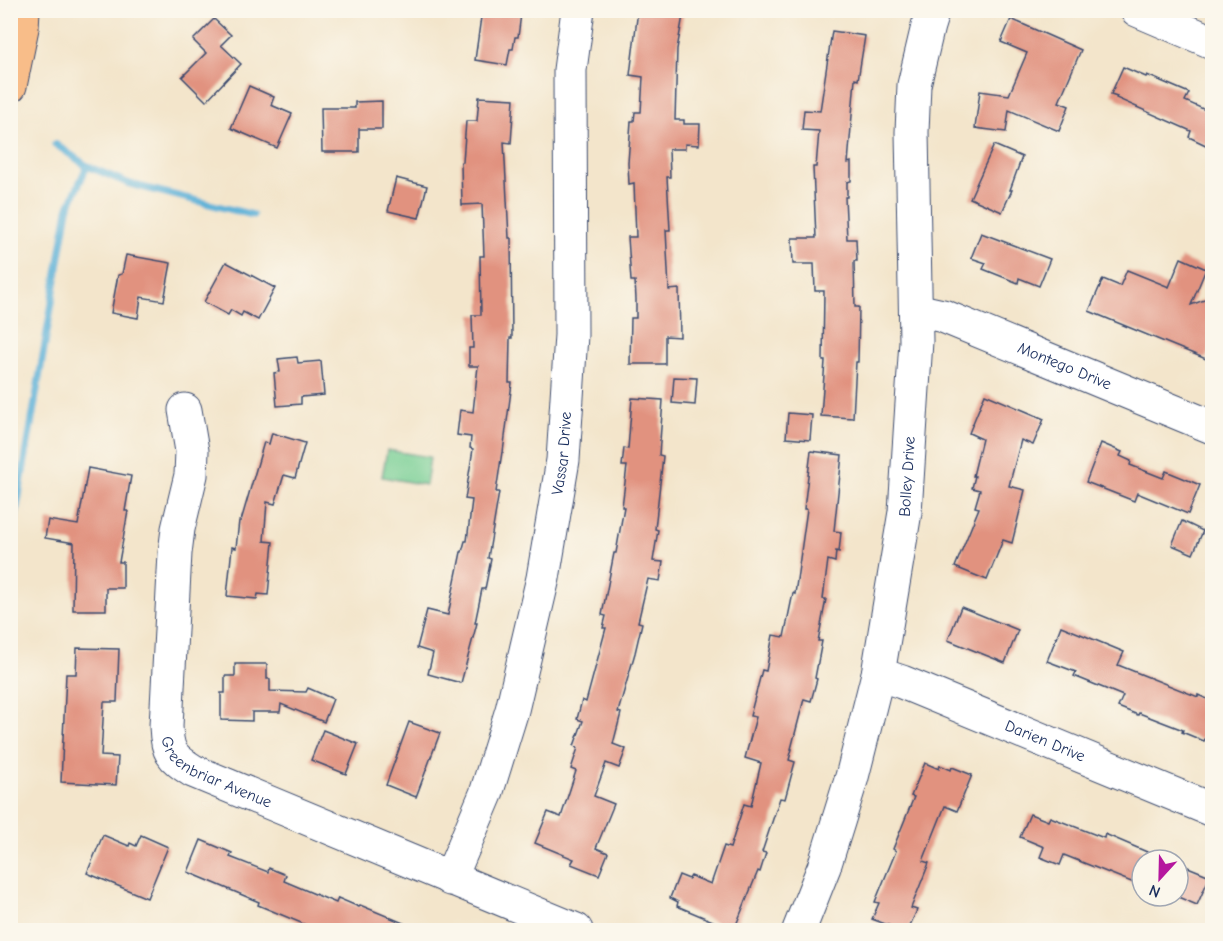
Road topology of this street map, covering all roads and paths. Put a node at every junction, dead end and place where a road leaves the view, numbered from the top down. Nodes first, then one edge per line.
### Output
1 (23, 10) edge
2 (578, 10) edge
3 (933, 10) edge
4 (1137, 10) edge
5 (1200, 28) edge
6 (10, 86) edge
7 (916, 310) junction
8 (185, 410) dead end
9 (1212, 427) edge
10 (878, 674) junction
11 (1212, 810) edge
12 (450, 879) junction
13 (576, 930) edge
14 (799, 930) edge

1 - 6 highway
2 - 12 street, Vassar Drive
3 - 7 street, Bolley Drive
4 - 5 street
7 - 9 street, Montego Drive
7 - 10 street, Bolley Drive
8 - 12 street, Greenbriar Avenue
10 - 11 street, Darien Drive
10 - 14 street, Bolley Drive
12 - 13 street, Greenbriar Avenue

